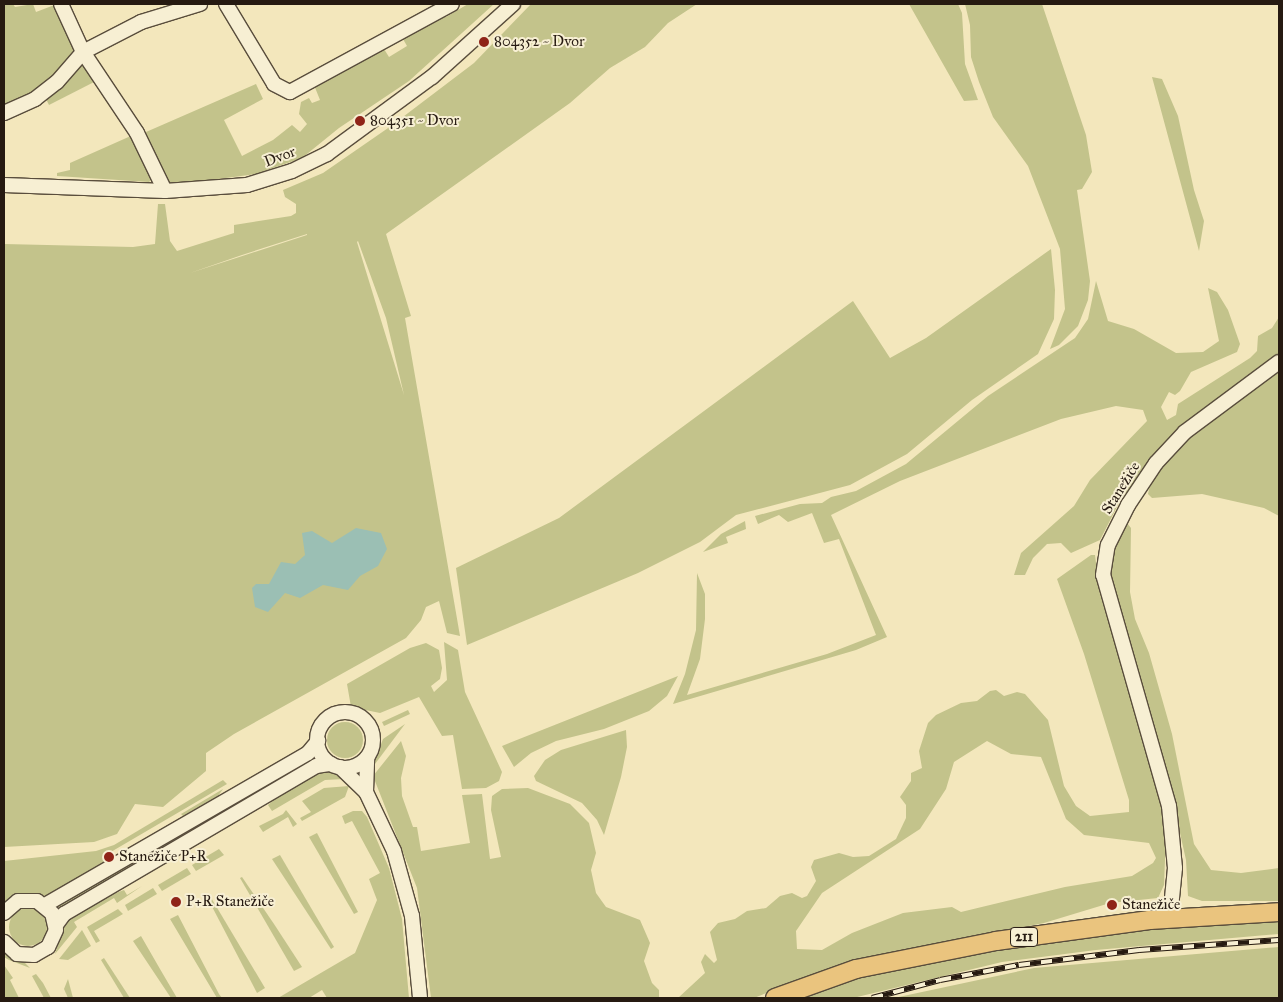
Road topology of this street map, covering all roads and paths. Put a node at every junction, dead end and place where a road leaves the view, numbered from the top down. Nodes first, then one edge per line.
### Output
1 (61, 4) edge
2 (200, 4) edge
3 (226, 4) edge
4 (452, 4) edge
5 (513, 4) edge
6 (83, 52) junction
7 (4, 113) edge
8 (4, 185) edge
9 (165, 191) junction
10 (1279, 362) edge
11 (318, 741) junction
12 (367, 757) junction
13 (336, 766) junction
14 (366, 792) junction
15 (45, 906) junction
16 (1279, 912) edge
17 (4, 913) edge
18 (1170, 918) junction
19 (56, 925) junction
20 (4, 942) edge
21 (420, 998) edge
22 (775, 998) edge

1 - 6 street
2 - 6 street
3 - 4 street
5 - 9 street, Dvor
6 - 7 street
6 - 9 street
8 - 9 street, Dvor
10 - 18 street, Stanežiče
11 - 12 street
11 - 13 street
11 - 15 street
12 - 13 street
12 - 14 street
13 - 14 street
13 - 19 street
14 - 21 street
15 - 17 street
15 - 19 street
16 - 18 main road, 211
18 - 22 main road, 211
19 - 20 street

